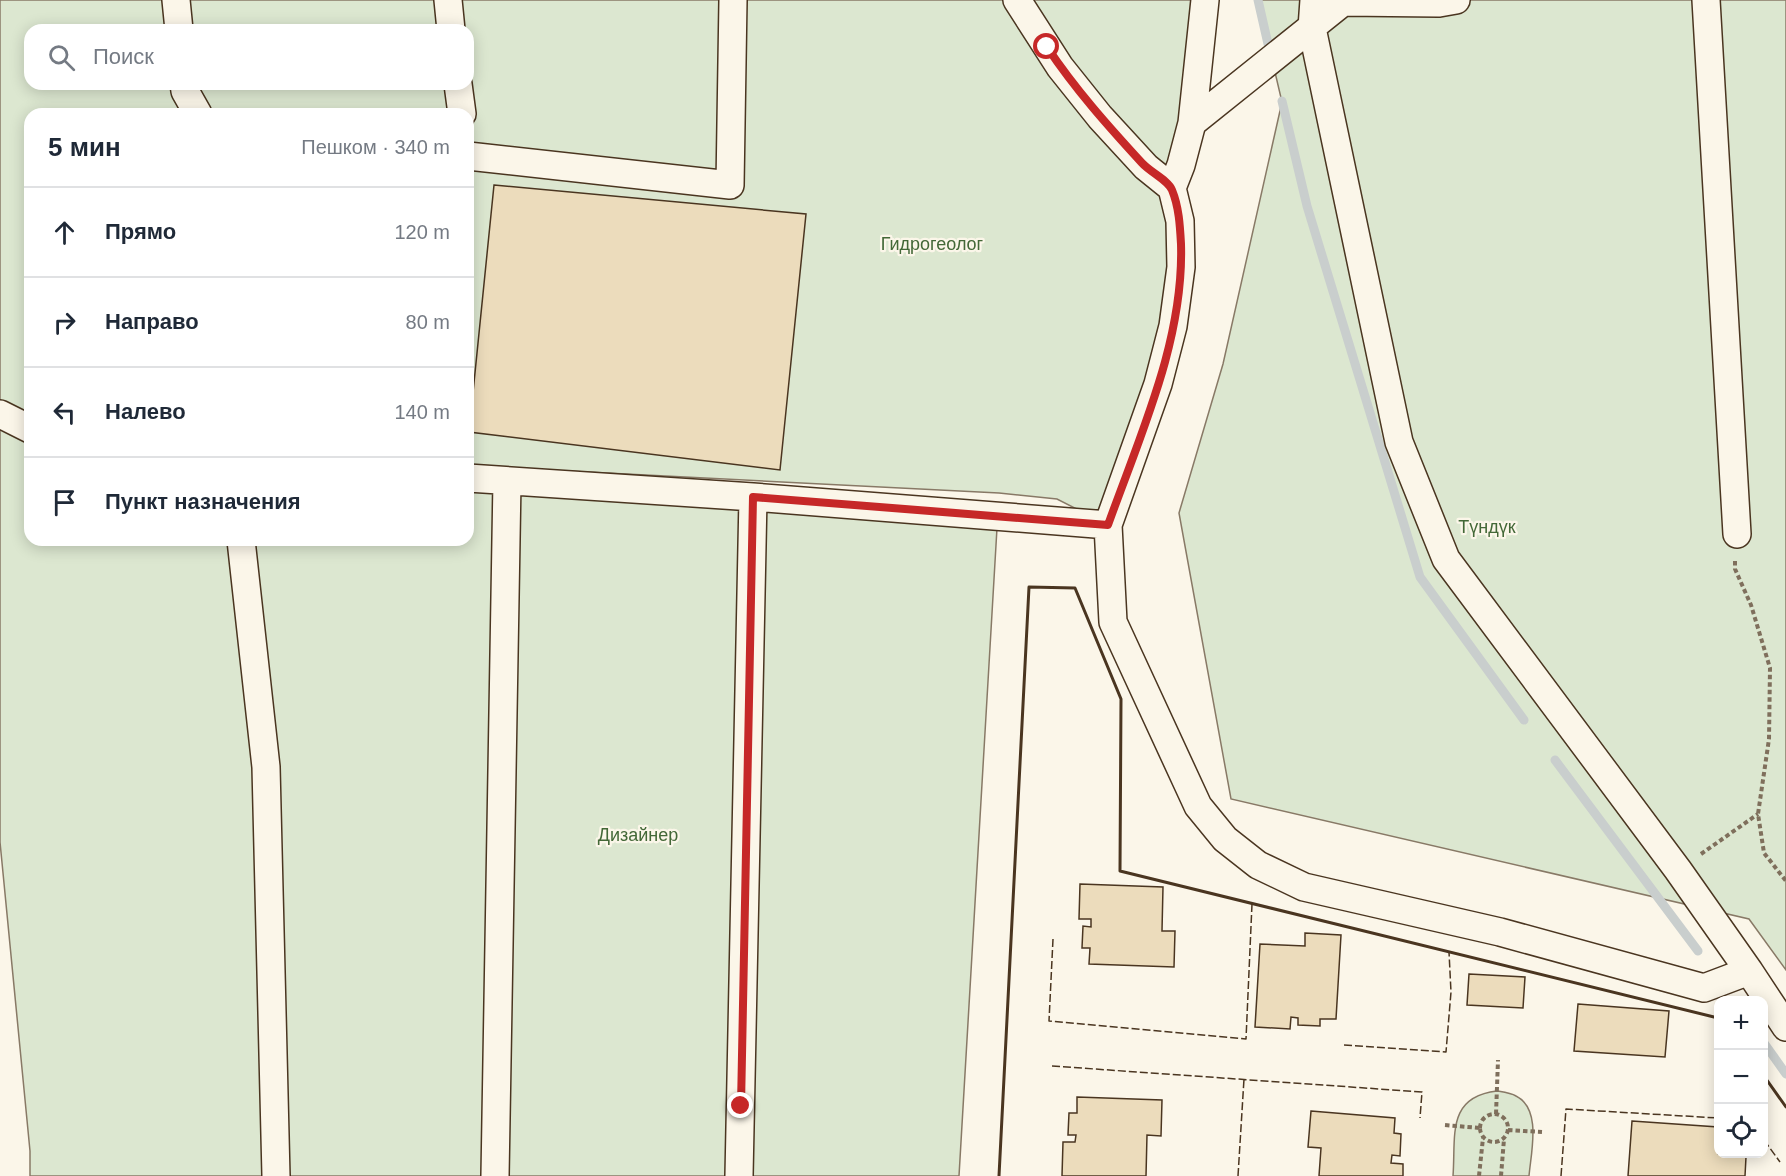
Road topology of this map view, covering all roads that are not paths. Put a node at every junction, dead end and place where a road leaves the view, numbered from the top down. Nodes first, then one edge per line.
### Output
1 (176, 0) edge
2 (448, 0) edge
3 (733, 0) edge
4 (1017, 0) edge
5 (1205, 0) edge
6 (1314, 0) edge
7 (1456, 0) edge
8 (1706, 0) edge
9 (178, 24) edge
10 (450, 24) edge
11 (1312, 28) junction
12 (185, 90) edge
13 (459, 90) edge
14 (195, 108) edge
15 (461, 108) edge
16 (1192, 123) junction
17 (474, 157) edge
18 (1172, 188) junction
19 (0, 414) edge
20 (24, 426) edge
21 (474, 478) edge
22 (507, 481) junction
23 (753, 497) junction
24 (1108, 525) junction
25 (1737, 534) road end
26 (242, 546) edge
27 (1749, 971) junction
28 (1786, 1027) edge
29 (276, 1176) edge
30 (495, 1176) edge
31 (740, 1176) edge

1 - 9 street
2 - 10 street
3 - 17 street
4 - 18 street
5 - 16 street
6 - 11 street
7 - 11 street
8 - 25 street
11 - 16 street
11 - 27 street
12 - 14 street
13 - 15 street
16 - 18 street
18 - 24 street
19 - 20 street
21 - 22 street
22 - 23 street
22 - 30 street
23 - 24 street
23 - 31 street
24 - 27 street
26 - 29 street
27 - 28 street

